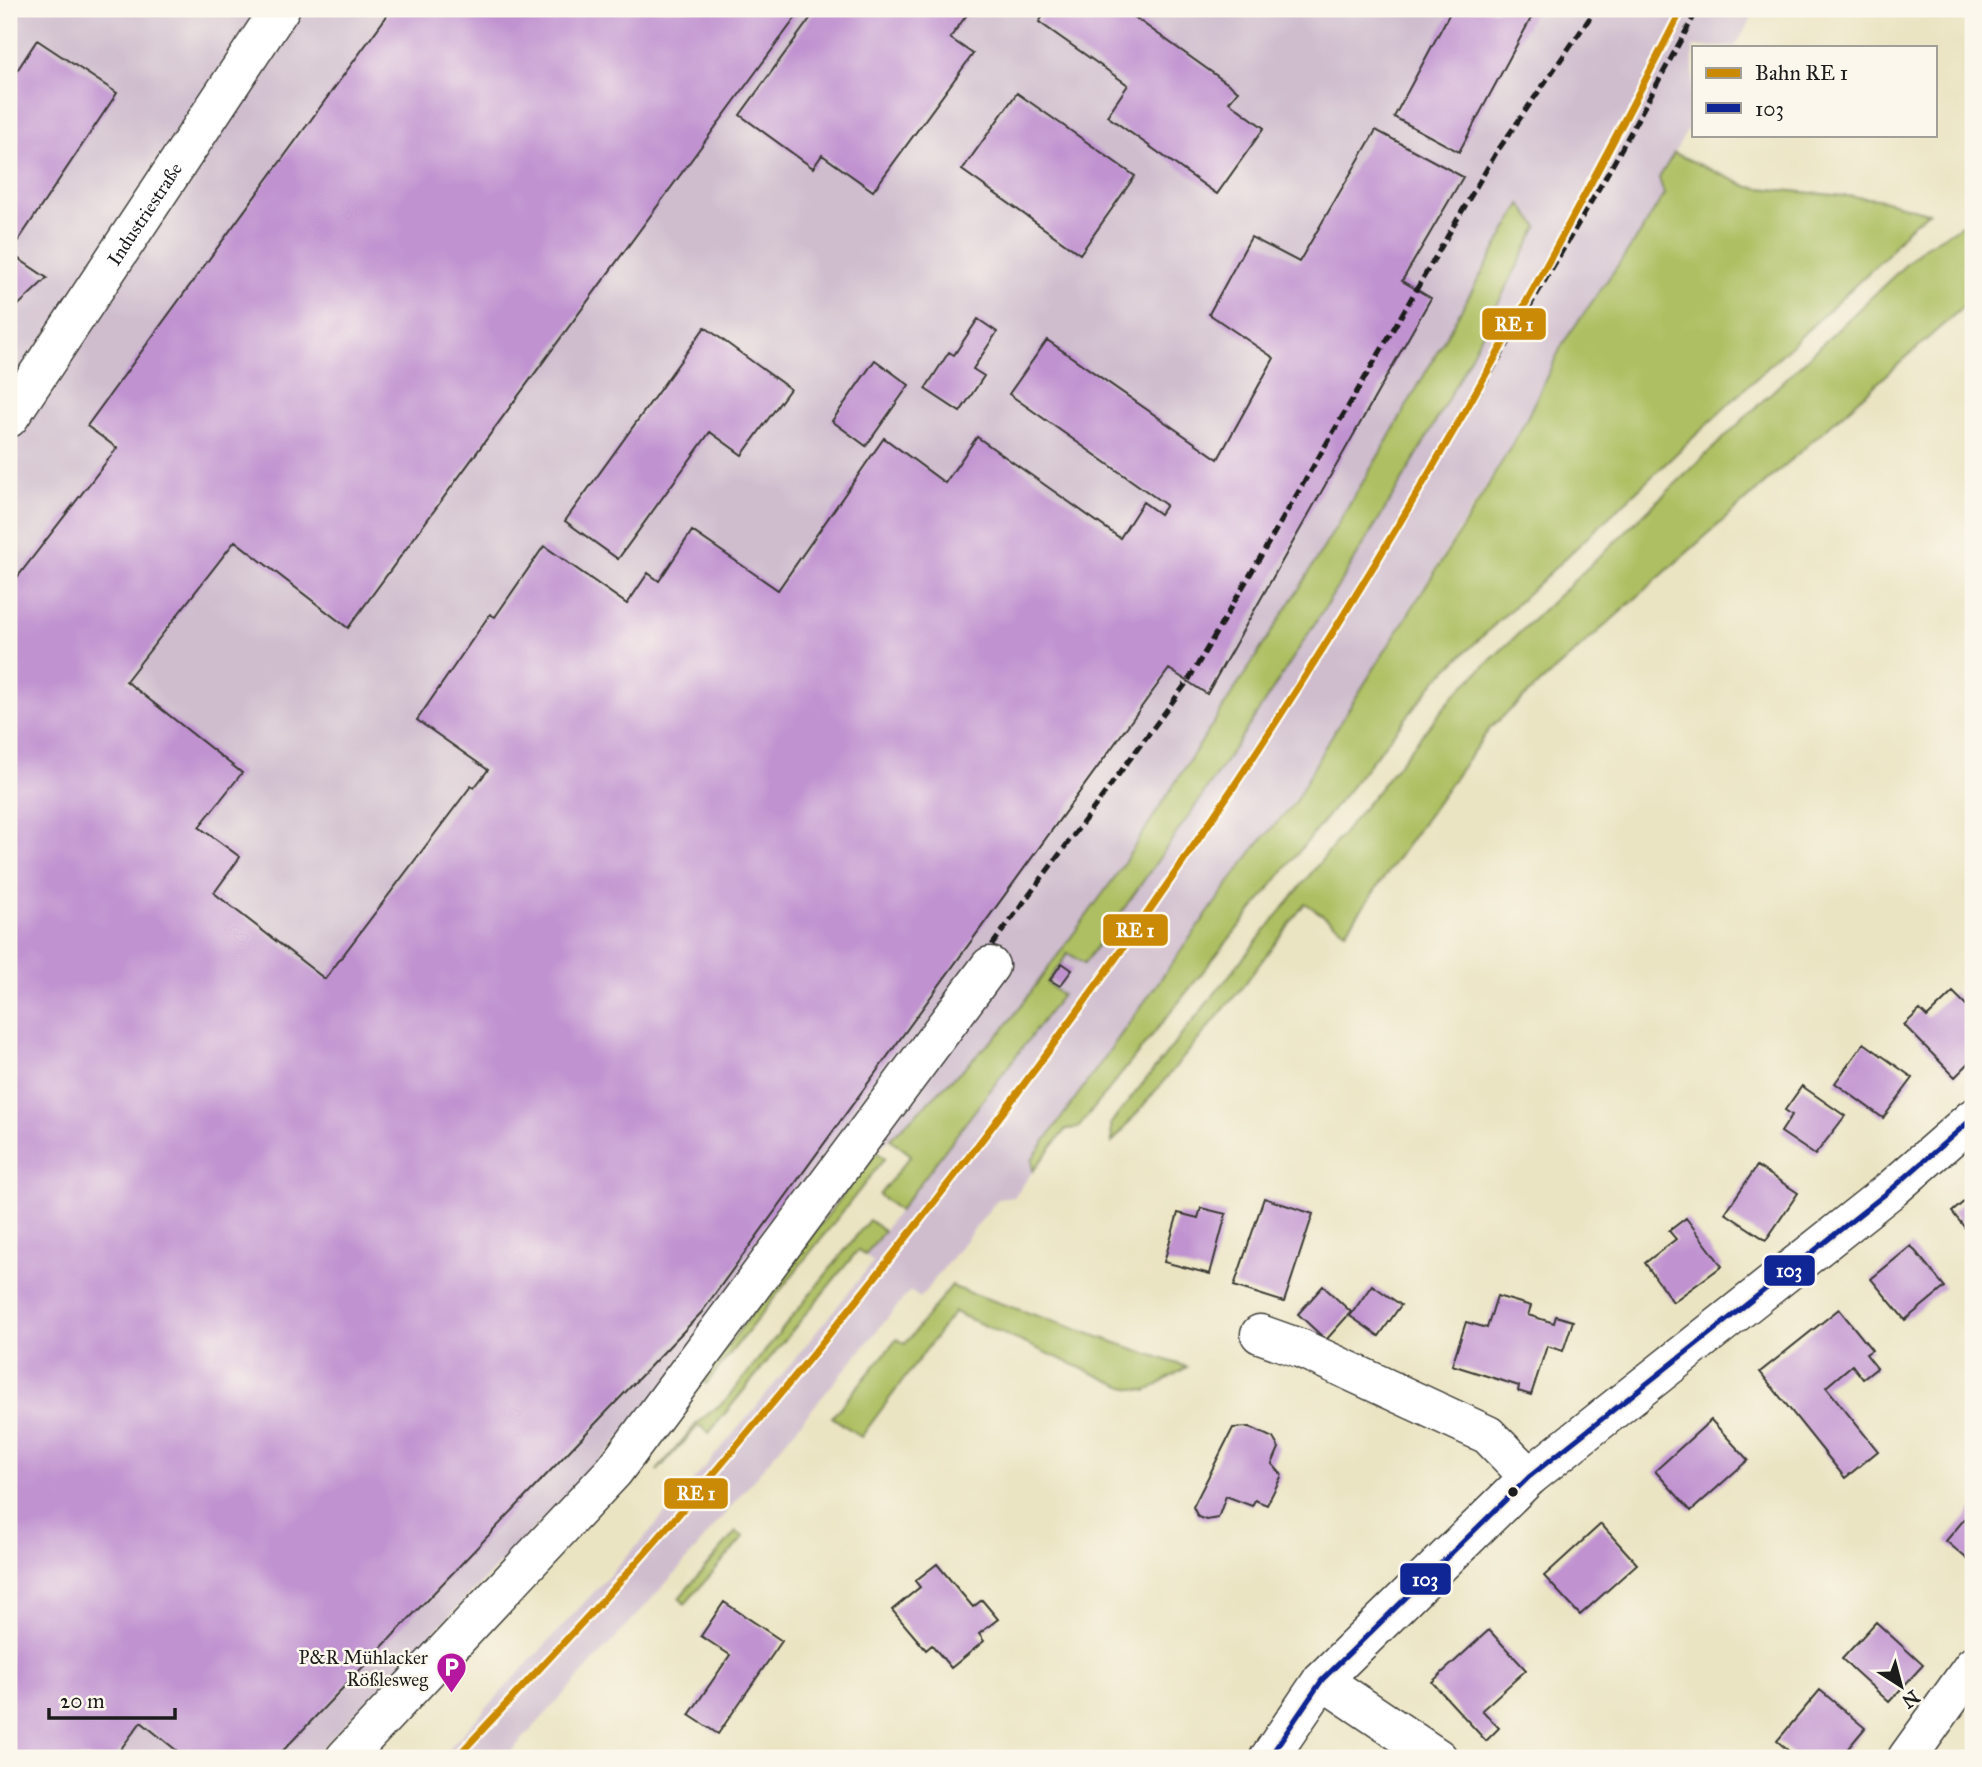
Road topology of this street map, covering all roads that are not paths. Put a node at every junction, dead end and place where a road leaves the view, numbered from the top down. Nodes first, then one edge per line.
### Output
1 (281, 9) edge
2 (9, 418) edge
3 (990, 966) dead end
4 (1973, 1118) edge
5 (1259, 1334) dead end
6 (1529, 1477) junction
7 (1973, 1666) edge
8 (1322, 1680) junction
9 (345, 1758) edge
10 (1269, 1758) edge
11 (1437, 1758) edge
12 (1907, 1758) edge

1 - 2 street, Industriestraße
3 - 9 street
4 - 6 street
5 - 6 street
6 - 8 street
7 - 12 street
8 - 10 street
8 - 11 street

